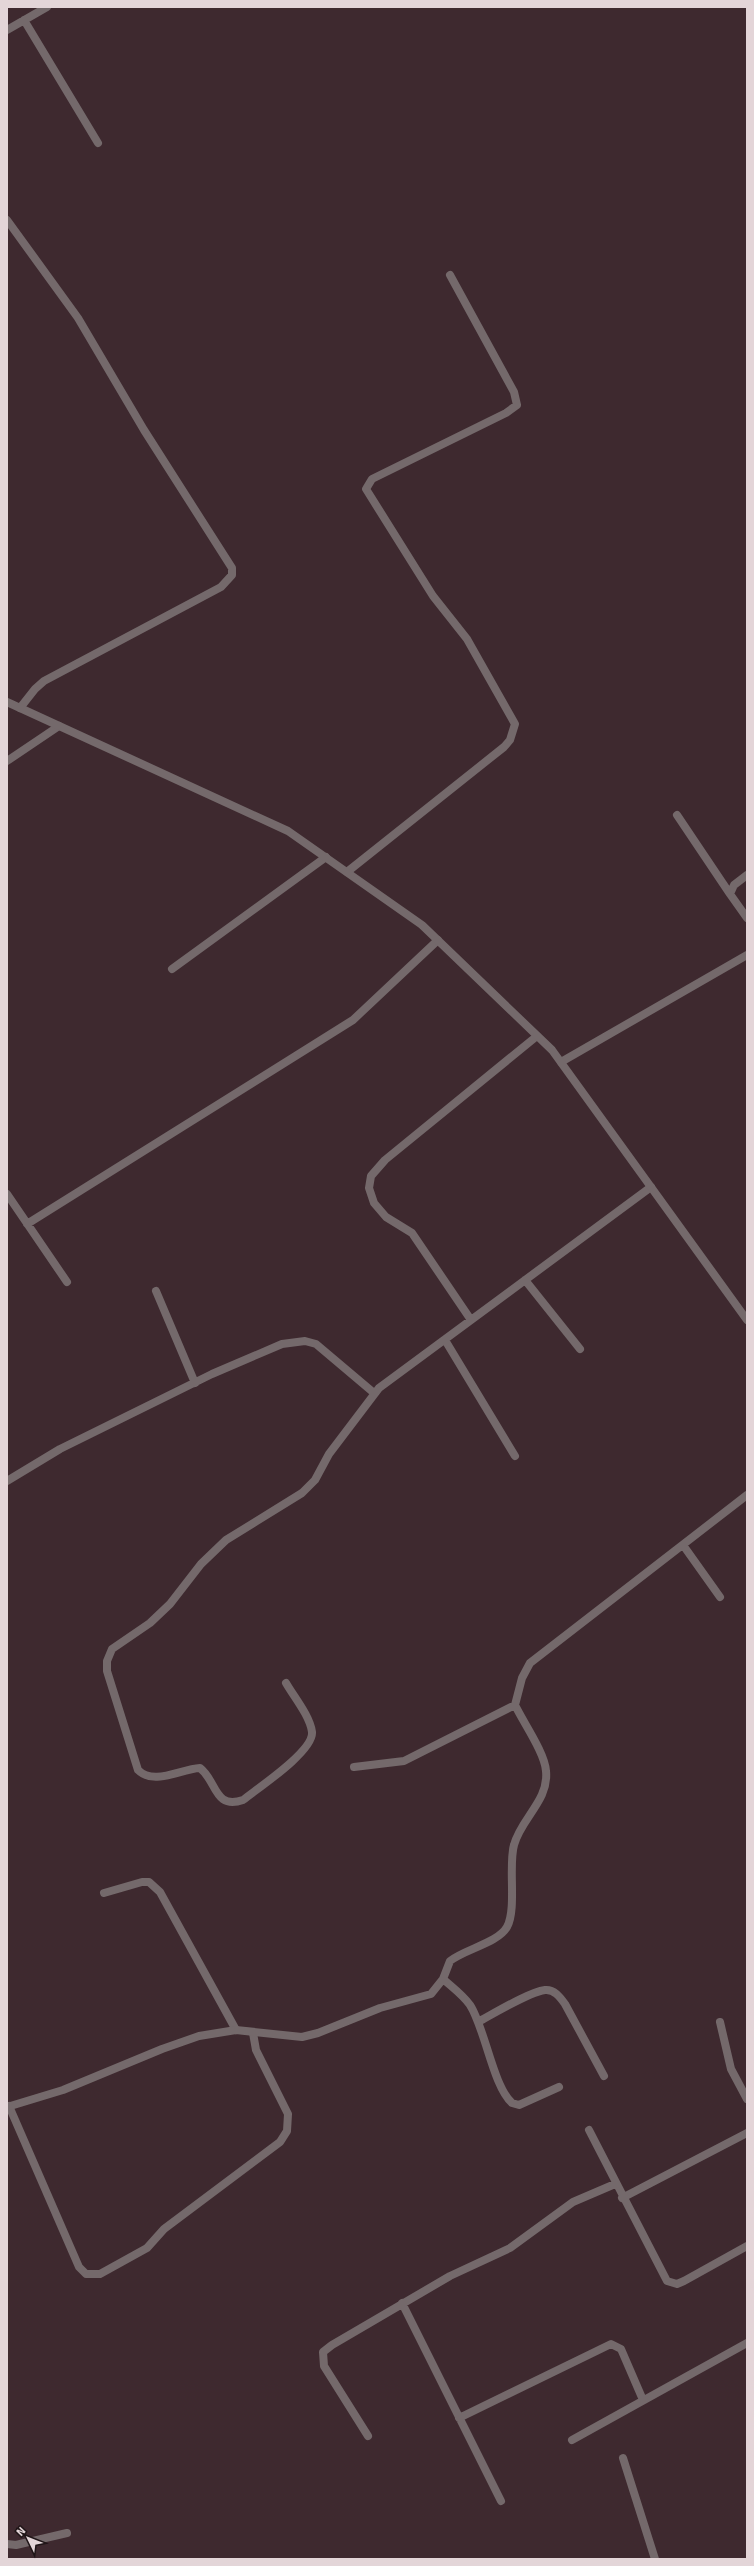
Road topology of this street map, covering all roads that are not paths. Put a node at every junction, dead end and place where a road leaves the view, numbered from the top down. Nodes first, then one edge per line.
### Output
1 (47, 7) edge
2 (24, 20) junction
3 (7, 30) edge
4 (98, 143) dead end
5 (7, 220) edge
6 (450, 275) dead end
7 (7, 702) edge
8 (20, 708) junction
9 (59, 726) junction
10 (7, 761) edge
11 (677, 814) dead end
12 (326, 857) junction
13 (347, 872) junction
14 (747, 875) edge
15 (730, 894) junction
16 (747, 918) edge
17 (438, 940) junction
18 (747, 955) edge
19 (172, 969) dead end
20 (537, 1036) junction
21 (561, 1062) junction
22 (651, 1187) junction
23 (8, 1199) edge
24 (27, 1224) junction
25 (525, 1280) junction
26 (67, 1282) dead end
27 (156, 1291) dead end
28 (471, 1320) junction
29 (747, 1320) edge
30 (446, 1340) junction
31 (580, 1349) dead end
32 (195, 1383) junction
33 (374, 1394) junction
34 (515, 1456) dead end
35 (7, 1481) edge
36 (747, 1495) edge
37 (683, 1545) junction
38 (720, 1597) dead end
39 (286, 1683) dead end
40 (514, 1705) junction
41 (354, 1768) dead end
42 (104, 1893) dead end
43 (443, 1979) junction
44 (478, 2022) junction
45 (720, 2022) dead end
46 (236, 2030) junction
47 (253, 2033) junction
48 (604, 2076) dead end
49 (559, 2087) dead end
50 (747, 2099) edge
51 (8, 2106) edge
52 (588, 2130) dead end
53 (747, 2133) edge
54 (615, 2184) junction
55 (622, 2198) junction
56 (747, 2246) edge
57 (402, 2303) junction
58 (747, 2344) edge
59 (643, 2400) junction
60 (459, 2418) junction
61 (368, 2436) dead end
62 (572, 2440) dead end
63 (623, 2458) dead end
64 (501, 2501) dead end
65 (67, 2533) dead end
66 (7, 2544) edge
67 (655, 2559) edge

1 - 2 street
2 - 3 street
2 - 4 street
5 - 8 street
6 - 13 street
7 - 8 street
8 - 9 street
9 - 10 street
9 - 12 street
11 - 15 street
12 - 13 street
12 - 19 street
13 - 17 street
14 - 15 street
15 - 16 street
17 - 20 street
17 - 24 street
18 - 21 street
20 - 21 street
20 - 28 street
21 - 22 street
22 - 25 street
22 - 29 street
23 - 24 street
24 - 26 street
25 - 28 street
25 - 31 street
27 - 32 street
28 - 30 street
30 - 33 street
30 - 34 street
32 - 33 street
32 - 35 street
33 - 39 street
36 - 37 street
37 - 38 street
37 - 40 street
40 - 41 street
40 - 43 street
42 - 46 street
43 - 44 street
43 - 47 street
44 - 48 street
44 - 49 street
45 - 50 street
46 - 47 street
46 - 51 street
47 - 51 street
52 - 54 street
53 - 55 street
54 - 55 street
54 - 57 street
55 - 56 street
57 - 60 street
57 - 61 street
58 - 59 street
59 - 60 street
59 - 62 street
60 - 64 street
63 - 67 street
65 - 66 street

